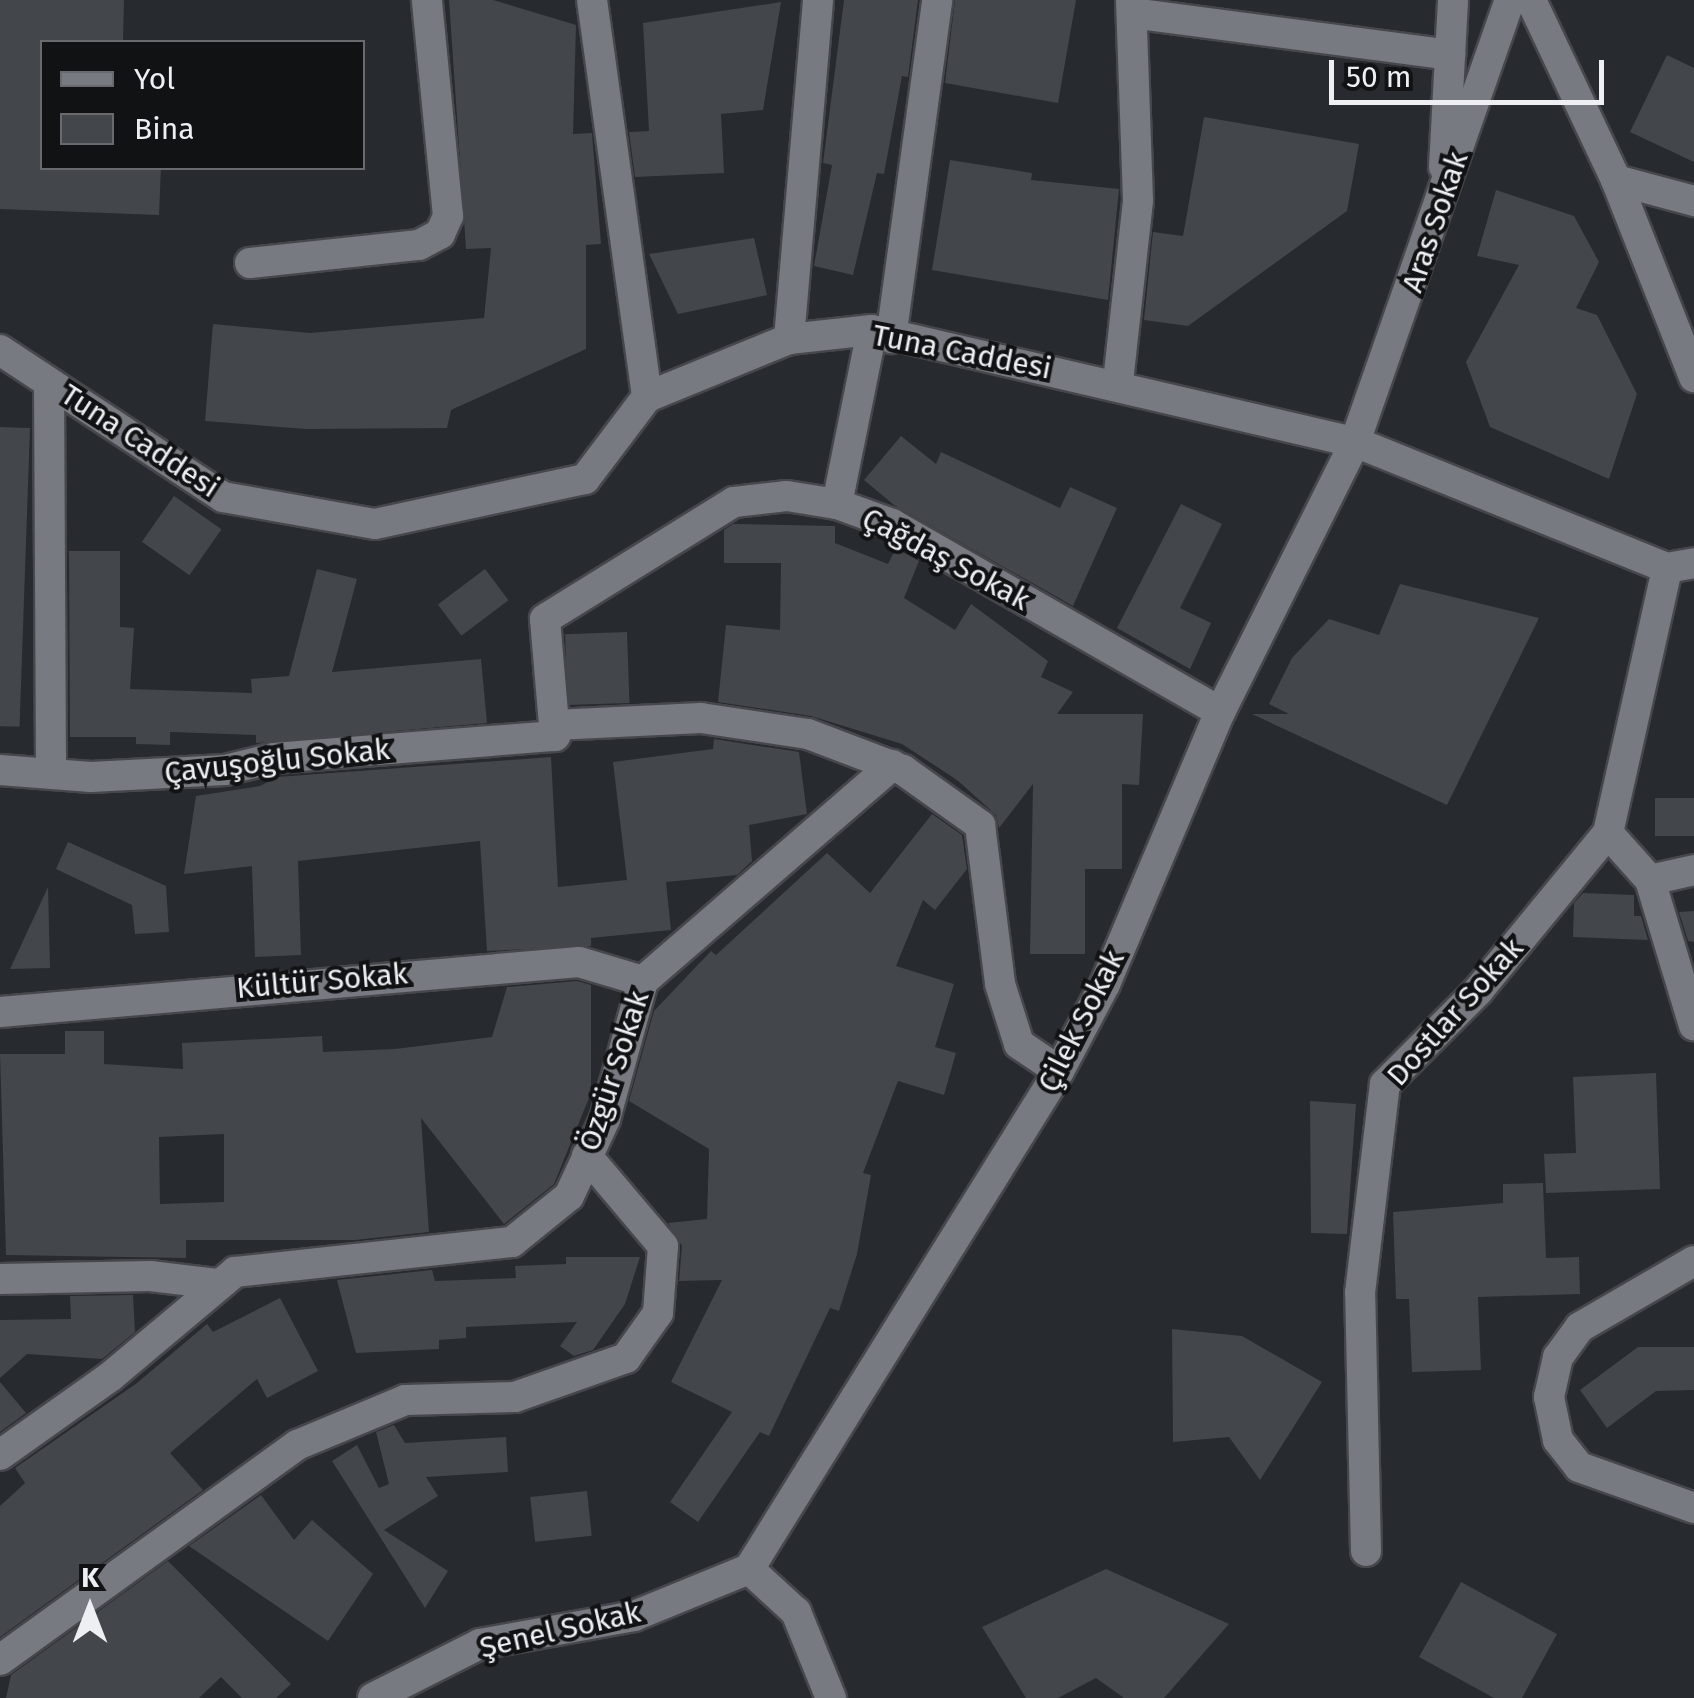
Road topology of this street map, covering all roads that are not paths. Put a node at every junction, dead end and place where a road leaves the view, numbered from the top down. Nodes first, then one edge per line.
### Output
1 (427, 0) edge
2 (592, 0) edge
3 (818, 0) edge
4 (937, 0) edge
5 (1453, 0) edge
6 (1510, 0) edge
7 (1531, 0) edge
8 (1132, 6) edge
9 (1450, 55) junction
10 (1616, 180) junction
11 (1694, 201) edge
12 (1442, 210) junction
13 (250, 263) dead end
14 (882, 334) junction
15 (789, 339) junction
16 (0, 350) edge
17 (1694, 376) edge
18 (1118, 382) junction
19 (50, 383) junction
20 (648, 397) junction
21 (1355, 442) junction
22 (837, 504) junction
23 (1680, 565) edge
24 (1220, 712) junction
25 (554, 730) junction
26 (892, 765) junction
27 (0, 770) edge
28 (51, 774) junction
29 (1608, 833) junction
30 (1694, 870) edge
31 (1650, 880) junction
32 (643, 980) junction
33 (0, 1012) edge
34 (1694, 1026) edge
35 (1059, 1071) junction
36 (587, 1156) junction
37 (1694, 1261) edge
38 (0, 1278) edge
39 (217, 1284) junction
40 (0, 1455) edge
41 (1694, 1508) edge
42 (1366, 1551) dead end
43 (749, 1569) junction
44 (0, 1660) edge
45 (373, 1698) edge
46 (832, 1698) edge

1 - 13 street
2 - 20 street
3 - 15 street
4 - 14 street
5 - 9 street
6 - 12 street, Aras Sokak
7 - 10 street
8 - 9 street
8 - 18 street
9 - 12 street
10 - 11 street
10 - 17 street
12 - 21 street, Aras Sokak
14 - 15 street, Tuna Caddesi
14 - 18 street, Tuna Caddesi
14 - 22 street
15 - 20 street, Tuna Caddesi
16 - 19 street, Tuna Caddesi
18 - 21 street, Tuna Caddesi
19 - 20 street, Tuna Caddesi
19 - 28 street
21 - 23 street, Tuna Caddesi
21 - 24 street, Çilek Sokak
22 - 24 street, Çağdaş Sokak
22 - 25 street, Çağdaş Sokak
23 - 29 street, Dostlar Sokak
24 - 35 street, Çilek Sokak
25 - 26 street
25 - 28 street, Çavuşoğlu Sokak
26 - 32 street, Özgür Sokak
26 - 35 street
27 - 28 street, Çavuşoğlu Sokak
29 - 31 street
29 - 42 street, Dostlar Sokak
30 - 31 street
31 - 34 street
32 - 33 street, Kültür Sokak
32 - 36 street, Özgür Sokak
35 - 43 street, Çilek Sokak
36 - 39 street, Özgür Sokak
36 - 44 street
37 - 41 street
38 - 39 street, Özgür Sokak
39 - 40 street
43 - 45 street, Şenel Sokak
43 - 46 street

